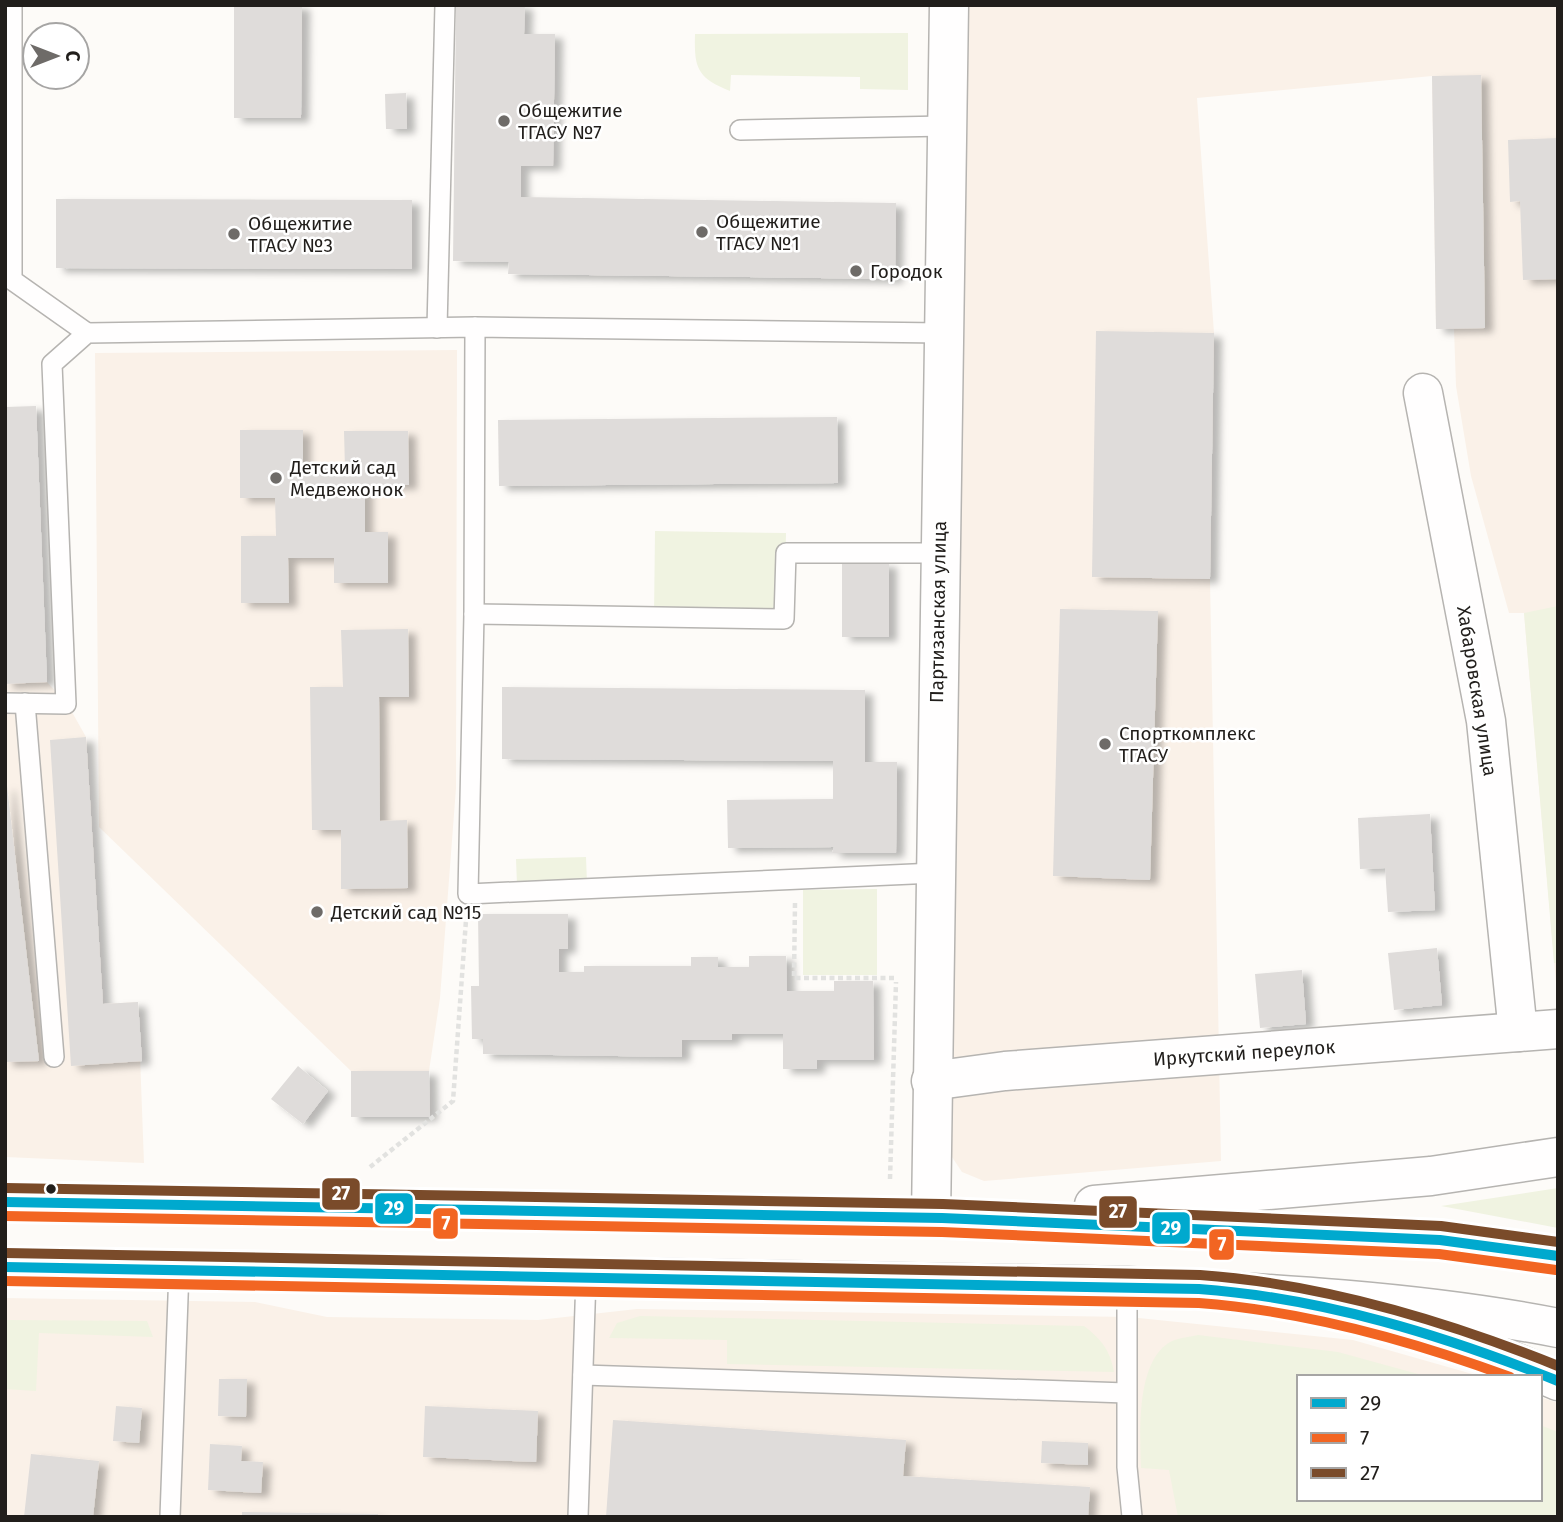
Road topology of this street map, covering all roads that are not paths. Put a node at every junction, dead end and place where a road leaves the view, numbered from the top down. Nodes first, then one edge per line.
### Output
1 (12, 5) edge
2 (445, 5) edge
3 (949, 5) edge
4 (946, 125) junction
5 (740, 130) dead end
6 (9, 280) edge
7 (475, 327) junction
8 (437, 328) junction
9 (87, 333) junction
10 (942, 333) junction
11 (1423, 393) dead end
12 (939, 553) junction
13 (474, 614) junction
14 (25, 703) junction
15 (5, 704) edge
16 (935, 873) junction
17 (1558, 1029) edge
18 (1518, 1032) junction
19 (54, 1056) dead end
20 (931, 1081) junction
21 (1558, 1157) edge
22 (5, 1202) edge
23 (937, 1218) junction
24 (1558, 1256) edge
25 (5, 1267) edge
26 (179, 1270) junction
27 (586, 1277) junction
28 (1127, 1286) junction
29 (1223, 1291) junction
30 (1558, 1328) edge
31 (583, 1375) junction
32 (1558, 1381) edge
33 (1126, 1394) junction
34 (170, 1517) edge
35 (578, 1517) edge
36 (1132, 1517) edge

1 - 6 lane
2 - 8 lane
3 - 4 main road, Партизанская улица
4 - 5 lane
4 - 10 main road, Партизанская улица
6 - 9 lane
7 - 8 lane
7 - 10 lane
7 - 13 lane
8 - 9 lane
9 - 14 lane
10 - 12 main road, Партизанская улица
11 - 18 main road, Хабаровская улица
12 - 13 lane
12 - 16 main road, Партизанская улица
13 - 16 lane
14 - 15 lane
14 - 19 lane
16 - 20 main road, Партизанская улица
17 - 18 main road, Иркутский переулок
18 - 20 main road, Иркутский переулок
20 - 23 main road, Партизанская улица
21 - 23 main road
22 - 23 main road
23 - 24 main road
25 - 26 main road
26 - 27 main road
26 - 34 lane
27 - 28 main road
27 - 31 lane
28 - 29 main road
28 - 33 lane
29 - 30 main road
29 - 32 main road
31 - 33 lane
31 - 35 lane
33 - 36 lane

